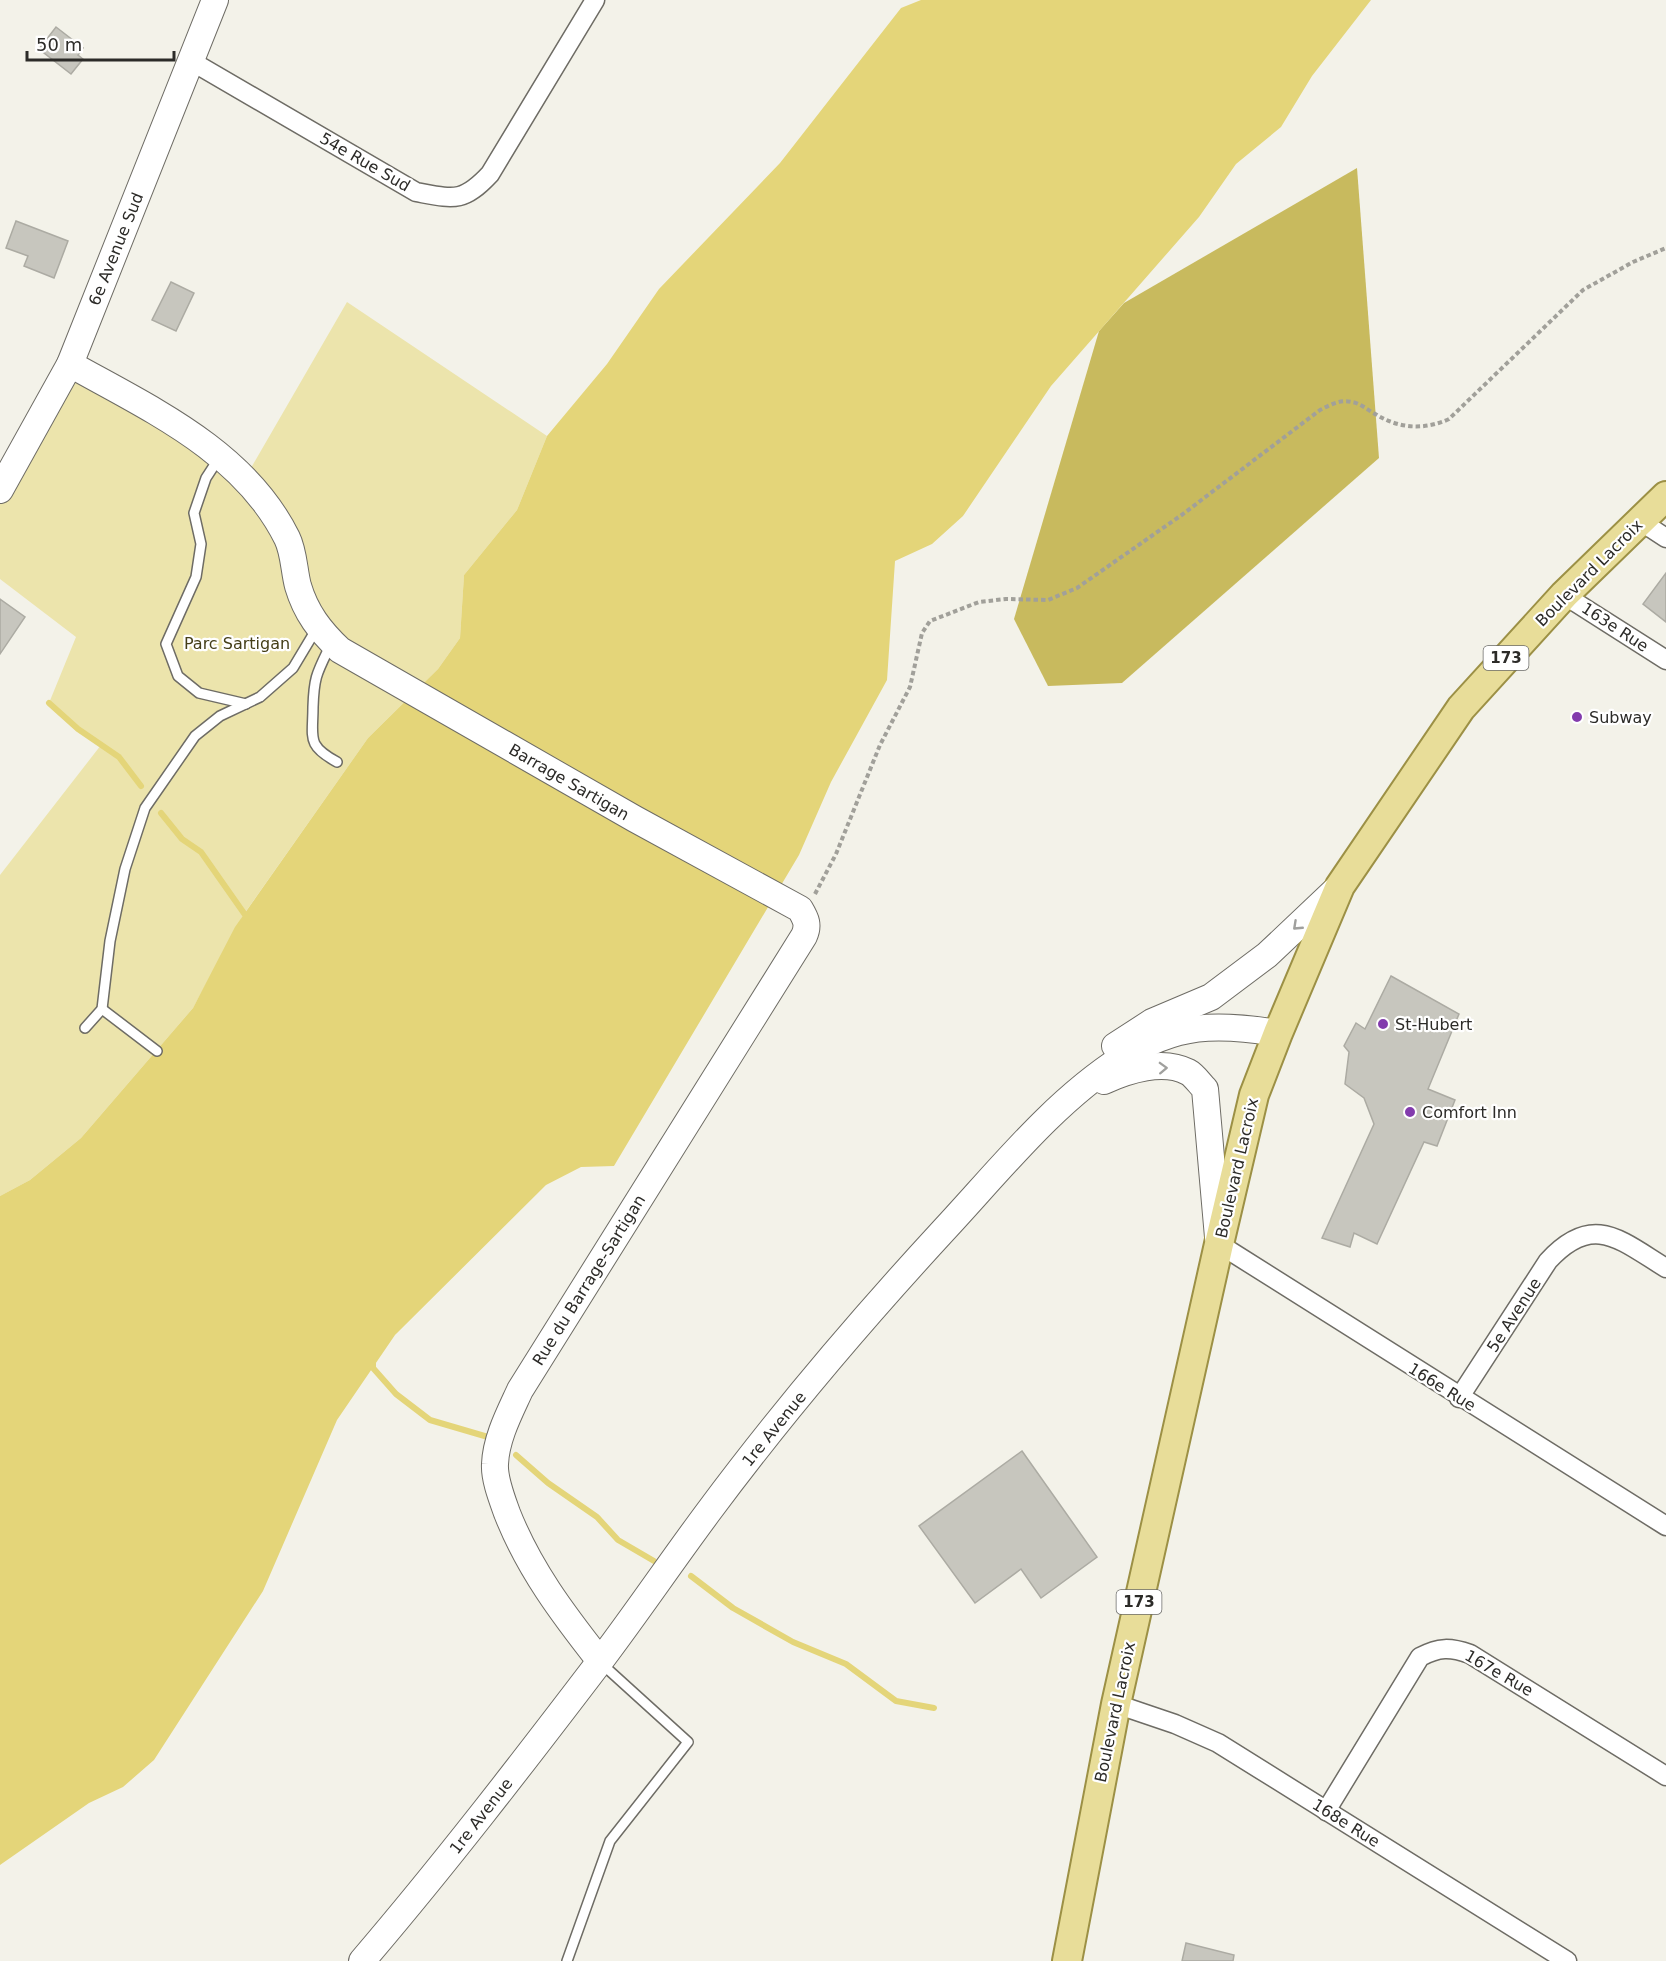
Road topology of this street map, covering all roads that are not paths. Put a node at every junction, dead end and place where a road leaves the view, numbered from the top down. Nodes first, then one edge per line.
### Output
1 (215, 0) edge
2 (595, 0) edge
3 (191, 61) junction
4 (70, 364) junction
5 (221, 456) junction
6 (0, 490) edge
7 (1666, 496) edge
8 (1640, 521) junction
9 (1666, 538) edge
10 (1564, 595) junction
11 (329, 640) junction
12 (1666, 660) edge
13 (246, 704) junction
14 (337, 762) dead end
15 (1340, 886) junction
16 (802, 912) joint
17 (102, 1009) junction
18 (85, 1028) dead end
19 (1278, 1033) junction
20 (156, 1051) dead end
21 (1068, 1096) junction
22 (1219, 1244) junction
23 (1666, 1268) edge
24 (1459, 1398) junction
25 (1666, 1526) edge
26 (600, 1661) junction
27 (1116, 1704) junction
28 (1666, 1776) edge
29 (1326, 1811) junction
30 (362, 1961) edge
31 (567, 1961) edge
32 (1067, 1961) edge
33 (1567, 1961) edge

1 - 3 main road, 6e Avenue Sud
2 - 3 street, 54e Rue Sud
3 - 4 main road, 6e Avenue Sud
4 - 5 main road
4 - 6 main road, 6e Avenue Sud
5 - 11 main road
5 - 13 lane
7 - 8 main road, Boulevard Lacroix / 173
8 - 9 street
8 - 10 main road, Boulevard Lacroix / 173
10 - 12 street, 163e Rue
10 - 15 main road, Boulevard Lacroix / 173
11 - 13 lane
11 - 14 lane
11 - 16 main road, Barrage Sartigan
13 - 17 lane
15 - 19 main road, Boulevard Lacroix / 173
15 -> 21 main road
16 - 26 main road, Rue du Barrage-Sartigan
17 - 18 lane
17 - 20 lane
19 - 21 main road, 1re Avenue
19 - 22 main road, Boulevard Lacroix / 173
21 -> 22 main road
21 - 26 main road, 1re Avenue
22 - 24 street, 166e Rue
22 - 27 main road, Boulevard Lacroix / 173
23 - 24 street, 5e Avenue
24 - 25 street, 166e Rue
26 - 30 main road, 1re Avenue
26 - 31 lane
27 - 29 street, 168e Rue
27 - 32 main road, Boulevard Lacroix / 173
28 - 29 street, 167e Rue
29 - 33 street, 168e Rue

